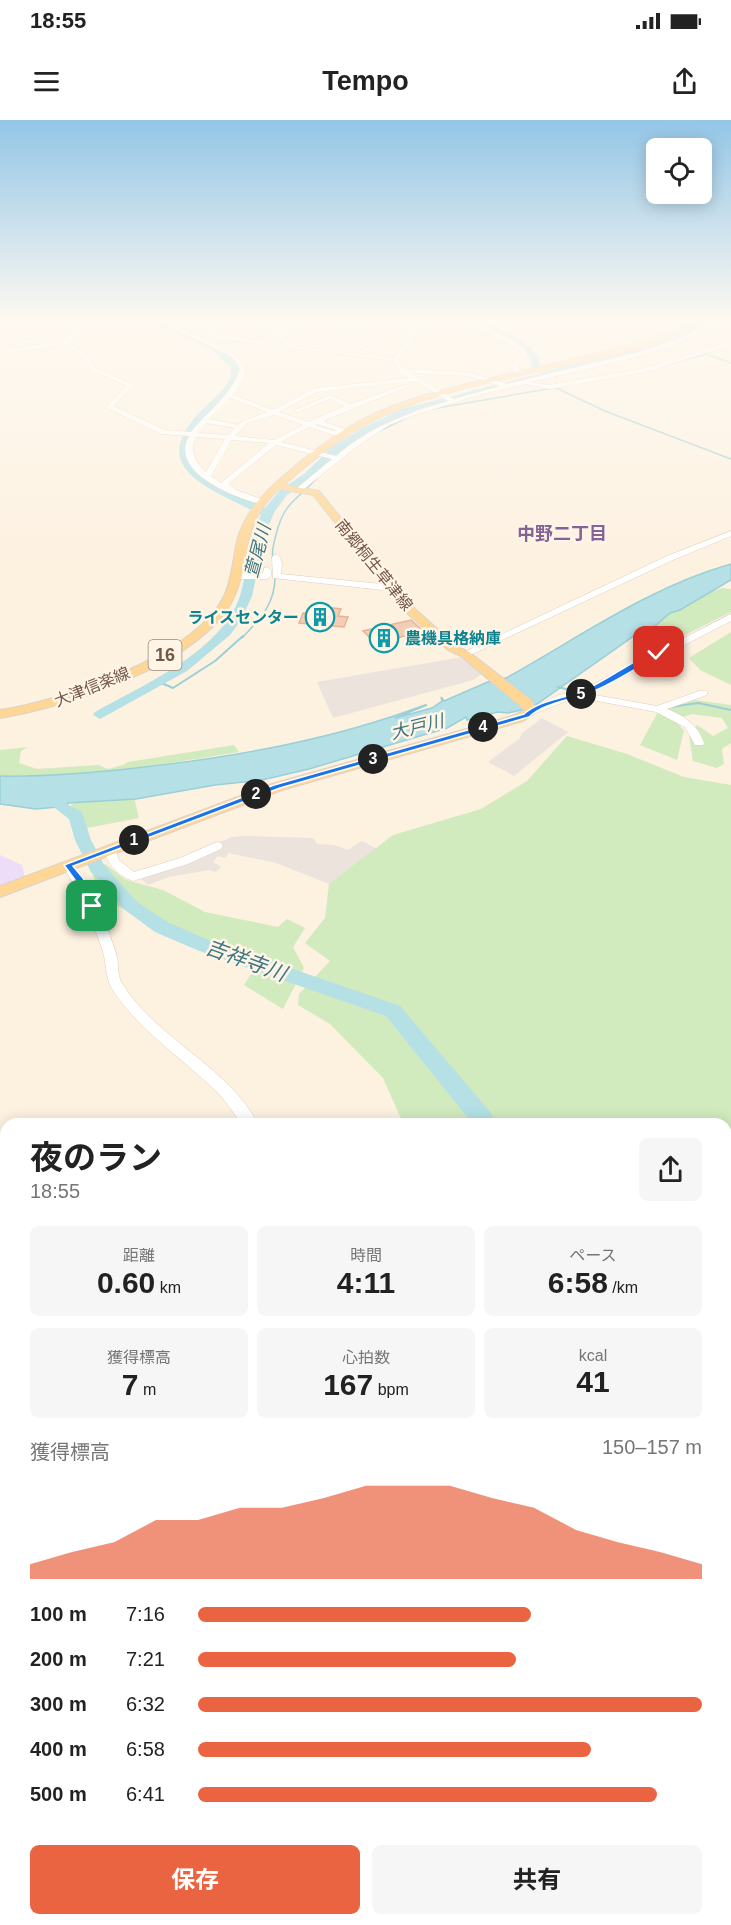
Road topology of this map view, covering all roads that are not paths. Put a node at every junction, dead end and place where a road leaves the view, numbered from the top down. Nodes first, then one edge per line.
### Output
1 (110, 406) edge
2 (217, 406) edge
3 (256, 406) edge
4 (283, 406) edge
5 (308, 406) edge
6 (351, 406) edge
7 (401, 406) edge
8 (434, 406) edge
9 (297, 411) dead end
10 (272, 413) junction
11 (203, 420) junction
12 (317, 421) junction
13 (308, 424) junction
14 (238, 427) junction
15 (341, 433) junction
16 (194, 434) junction
17 (229, 438) junction
18 (275, 442) junction
19 (319, 454) junction
20 (337, 458) junction
21 (207, 476) junction
22 (278, 486) junction
23 (228, 489) junction
24 (299, 490) junction
25 (217, 493) dead end
26 (258, 506) junction
27 (731, 533) edge
28 (276, 557) dead end
29 (266, 573) dead end
30 (239, 576) junction
31 (392, 588) junction
32 (731, 617) edge
33 (465, 654) junction
34 (704, 693) dead end
35 (582, 694) junction
36 (658, 709) junction
37 (531, 710) junction
38 (0, 714) edge
39 (699, 743) dead end
40 (218, 846) dead end
41 (108, 850) junction
42 (68, 865) junction
43 (0, 892) edge
44 (246, 1118) edge

1 - 16 street
2 - 11 street
3 - 10 street
4 - 10 street
5 - 9 street
6 - 12 street
7 - 15 main road, 大津信楽線 / 16
8 - 20 street
10 - 13 street
10 - 14 street
11 - 14 street
11 - 16 street
12 - 13 street
12 - 15 street
13 - 15 street
13 - 18 street
14 - 17 street
15 - 19 main road, 大津信楽線 / 16
16 - 17 street
16 - 21 street
17 - 18 street
17 - 21 street
18 - 19 street
18 - 23 street
19 - 20 street
19 - 22 main road, 大津信楽線 / 16
20 - 24 street
21 - 23 street
22 - 24 main road, 南郷桐生草津線
22 - 26 main road, 大津信楽線 / 16
23 - 25 street
23 - 26 street
24 - 31 main road, 南郷桐生草津線
26 - 30 main road, 大津信楽線 / 16
27 - 33 street
28 - 31 street
29 - 30 street
30 - 38 main road, 大津信楽線 / 16
31 - 33 main road, 南郷桐生草津線
32 - 35 street
33 - 37 main road, 南郷桐生草津線
34 - 36 street
35 - 36 street
35 - 37 street
36 - 39 street
37 - 41 main road
40 - 41 street
41 - 42 main road
42 - 43 main road
42 - 44 street

